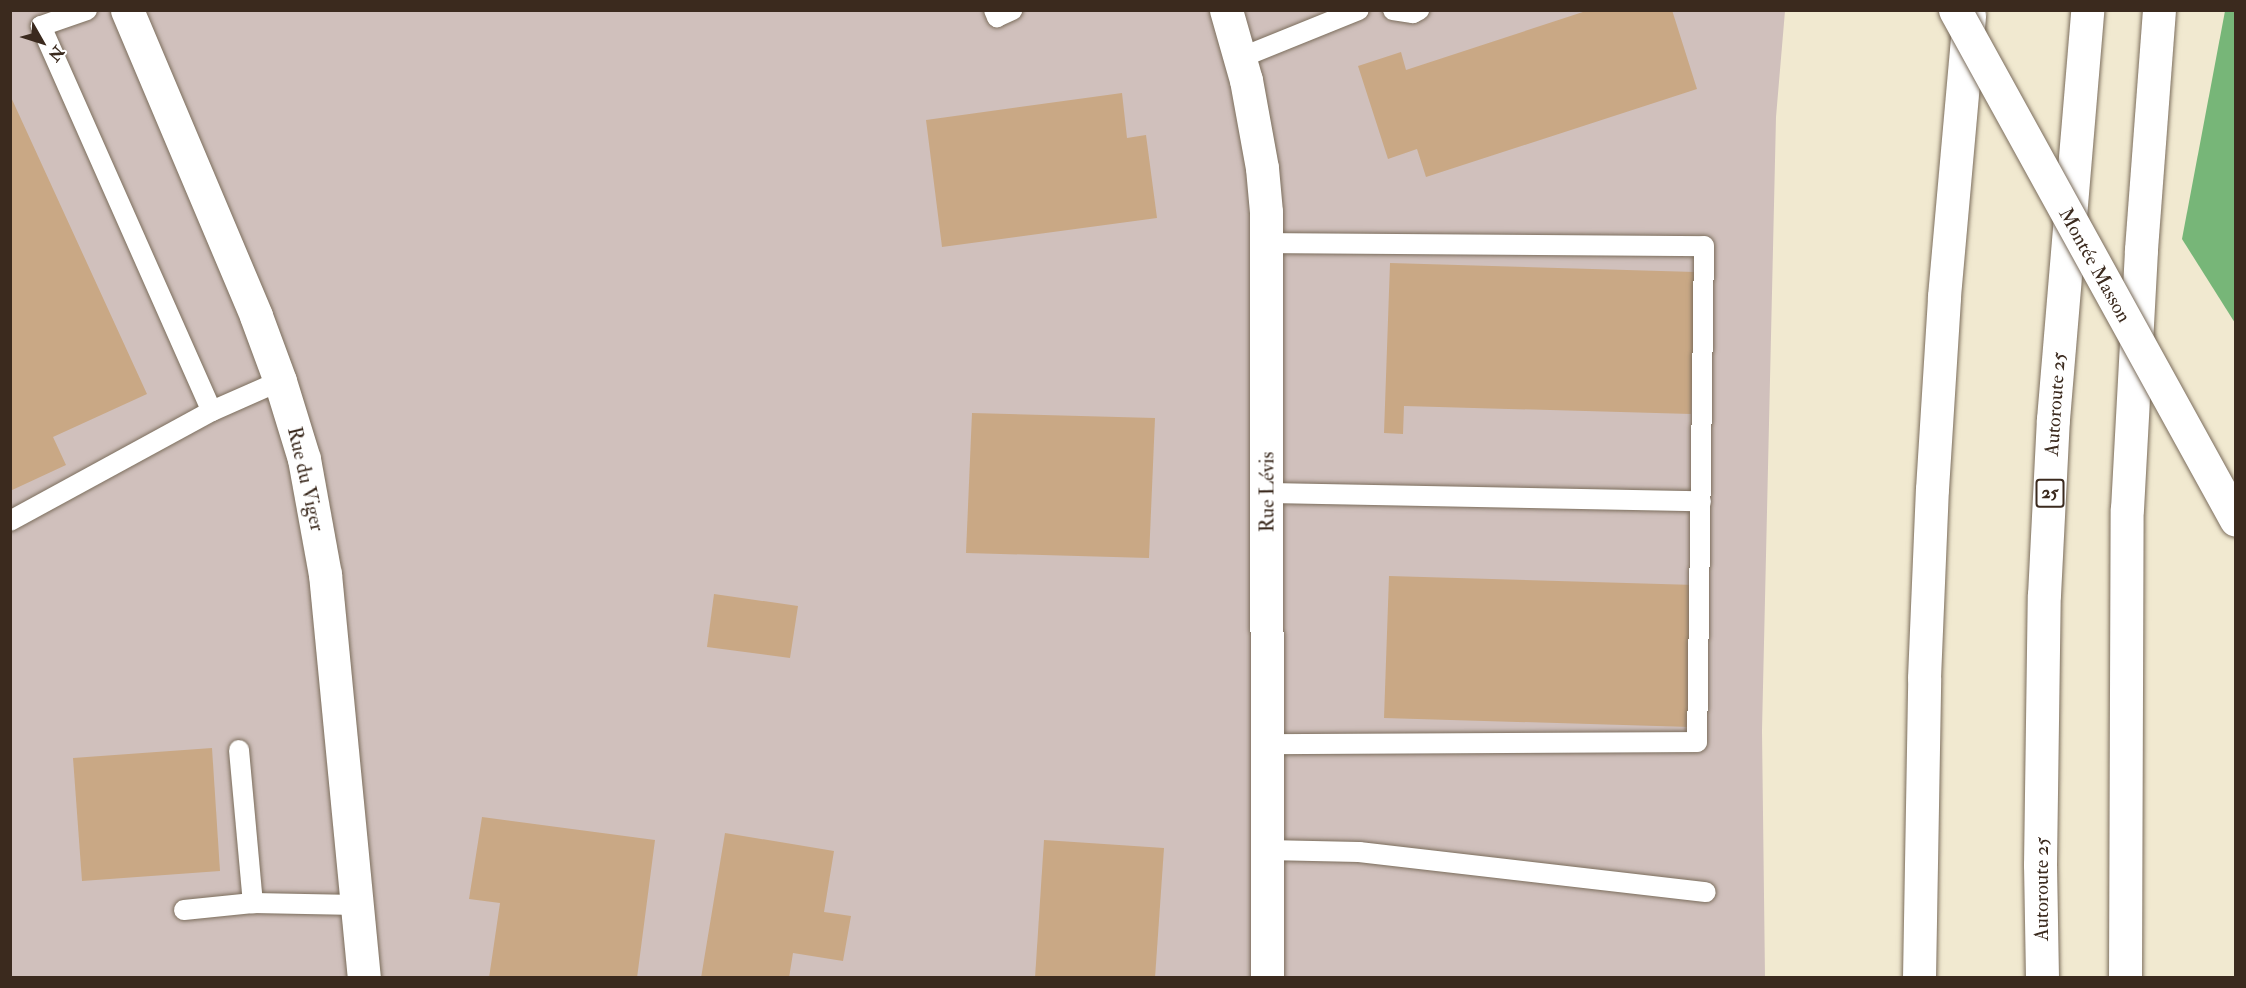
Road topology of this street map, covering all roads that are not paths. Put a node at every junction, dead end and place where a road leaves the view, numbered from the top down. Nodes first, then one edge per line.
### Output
1 (87, 10) edge
2 (127, 10) edge
3 (994, 10) edge
4 (1012, 10) edge
5 (1226, 10) edge
6 (1359, 10) edge
7 (1393, 10) edge
8 (1419, 10) edge
9 (1955, 10) edge
10 (1969, 10) edge
11 (2087, 10) edge
12 (2159, 10) edge
13 (1240, 58) junction
14 (1266, 243) junction
15 (280, 381) junction
16 (212, 411) junction
17 (1267, 493) junction
18 (1701, 501) junction
19 (2235, 520) edge
20 (10, 521) edge
21 (1267, 744) junction
22 (239, 750) dead end
23 (1267, 850) junction
24 (1706, 892) dead end
25 (253, 903) junction
26 (357, 905) junction
27 (184, 910) dead end
28 (364, 978) edge
29 (1267, 978) edge
30 (1919, 978) edge
31 (2042, 978) edge
32 (2125, 978) edge

1 - 16 lane
2 - 15 main road, Rue du Viger
3 - 4 lane
5 - 13 main road, Rue Lévis
6 - 13 lane
7 - 8 lane
9 - 19 main road, Montée Masson, bridge
10 - 30 main road
11 - 31 main road, Autoroute 25 / 25
12 - 32 main road
13 - 14 main road, Rue Lévis
14 - 17 main road, Rue Lévis
14 - 18 lane
15 - 16 lane
15 - 26 main road, Rue du Viger
16 - 20 lane
17 - 18 lane
17 - 21 main road, Rue Lévis
18 - 21 lane
21 - 23 main road, Rue Lévis
22 - 25 lane
23 - 24 lane
23 - 29 main road, Rue Lévis
25 - 26 lane
25 - 27 lane
26 - 28 main road, Rue du Viger

